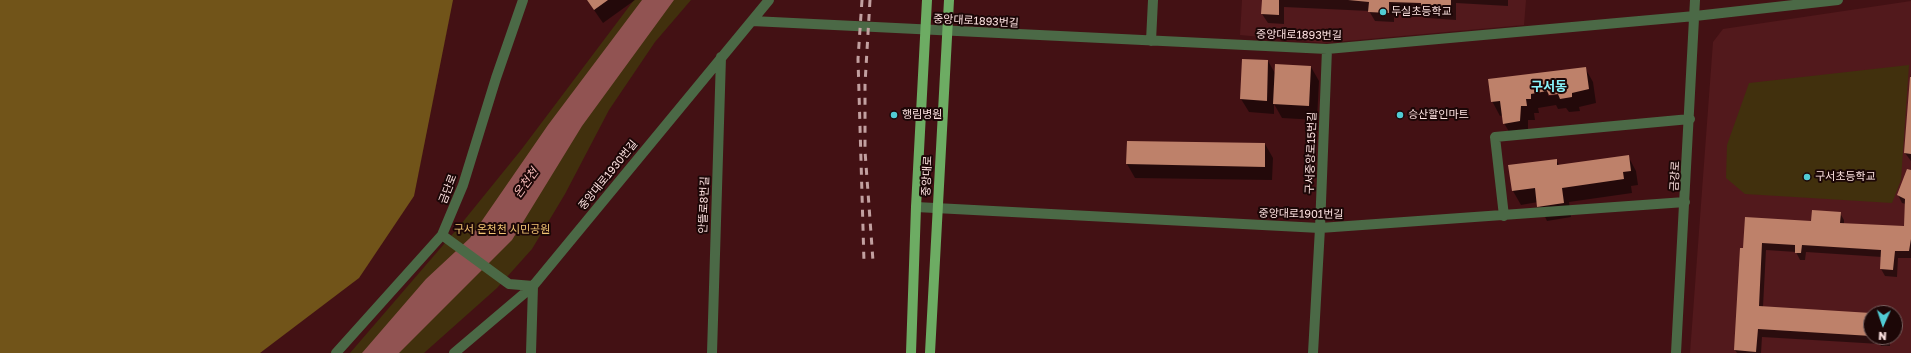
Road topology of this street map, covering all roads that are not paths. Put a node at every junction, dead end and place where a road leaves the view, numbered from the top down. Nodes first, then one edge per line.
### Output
1 (523, 0) edge
2 (769, 0) edge
3 (928, 0) edge
4 (949, 0) edge
5 (1153, 0) edge
6 (1695, 0) edge
7 (1838, 0) edge
8 (1695, 16) junction
9 (752, 21) junction
10 (926, 30) junction
11 (947, 32) junction
12 (1151, 41) junction
13 (1327, 49) junction
14 (721, 57) junction
15 (1690, 119) junction
16 (1685, 202) junction
17 (916, 208) junction
18 (937, 209) junction
19 (1504, 216) junction
20 (1320, 228) junction
21 (442, 235) junction
22 (533, 286) junction
23 (336, 353) edge
24 (454, 353) edge
25 (531, 353) edge
26 (712, 353) edge
27 (911, 353) edge
28 (930, 353) edge
29 (1313, 353) edge
30 (1676, 353) edge

1 - 21 street, 금단로
2 - 9 street, 중앙대로1930번길
3 - 10 main road, 중앙대로
4 - 11 main road, 중앙대로
5 - 12 street
6 - 8 street, 금강로
7 - 8 street, 중앙대로1893번길
8 - 13 street, 중앙대로1893번길
8 - 15 street, 금강로
9 - 10 street, 중앙대로1893번길
9 - 14 street, 중앙대로1930번길
10 - 11 street, 중앙대로1893번길
10 - 17 main road, 중앙대로
11 - 12 street, 중앙대로1893번길
11 - 18 main road, 중앙대로
12 - 13 street, 중앙대로1893번길
13 - 20 street, 구서중앙로15번길
14 - 22 street, 중앙대로1930번길
14 - 26 street, 안뜰로8번길
15 - 16 street, 금강로
15 - 19 street
16 - 19 street, 중앙대로1901번길
16 - 30 street, 금강로
17 - 18 street, 중앙대로1901번길
17 - 27 main road, 중앙대로
18 - 20 street, 중앙대로1901번길
18 - 28 main road, 중앙대로
19 - 20 street, 중앙대로1901번길
20 - 29 street, 구서중앙로15번길
21 - 22 street
21 - 23 street, 금단로
22 - 24 street, 중앙대로1930번길
22 - 25 street

